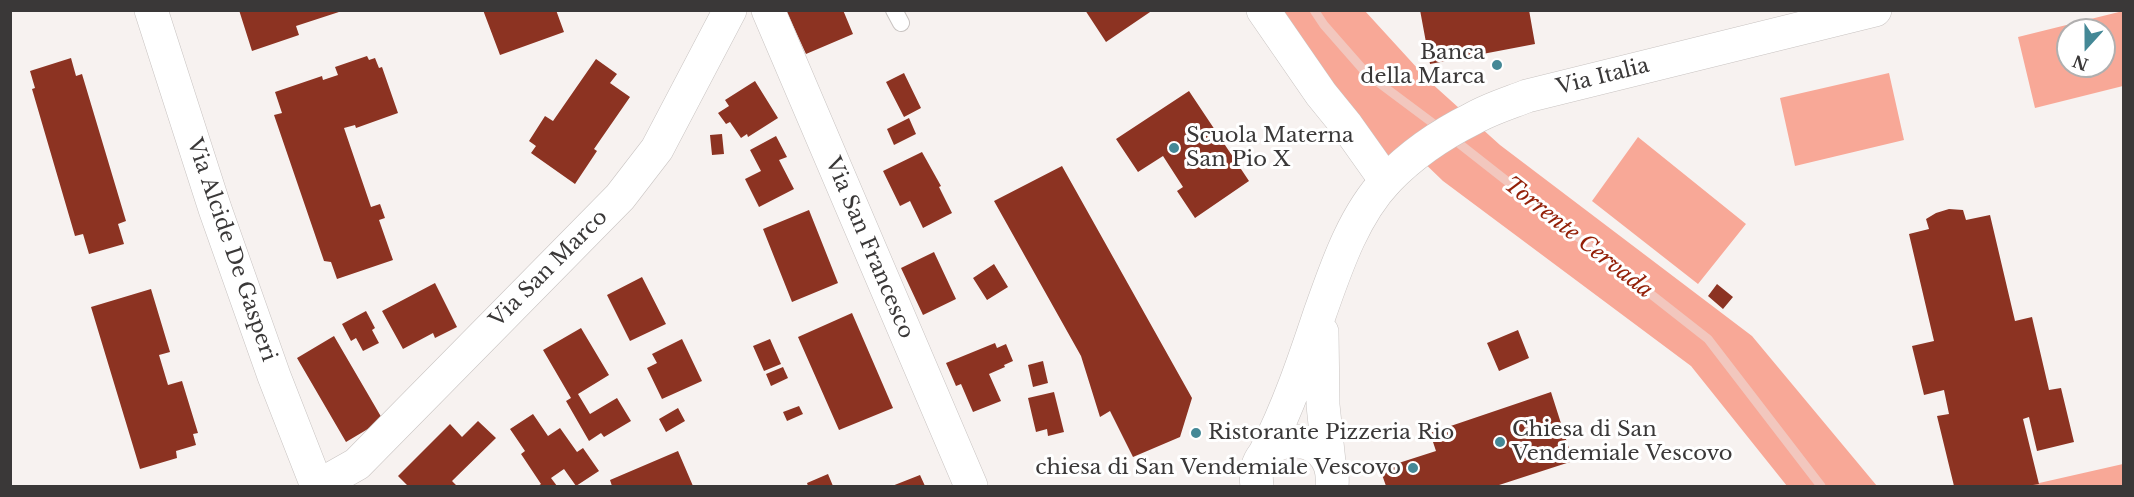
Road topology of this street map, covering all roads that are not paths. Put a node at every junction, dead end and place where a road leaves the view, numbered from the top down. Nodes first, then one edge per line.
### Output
1 (152, 10) edge
2 (730, 10) edge
3 (768, 10) edge
4 (1263, 10) edge
5 (1875, 10) edge
6 (1386, 181) junction
7 (1322, 308) junction
8 (1255, 473) edge
9 (1332, 477) edge
10 (317, 486) edge
11 (970, 486) edge

1 - 10 street, Via Alcide De Gasperi
2 - 10 street, Via San Marco
3 - 11 street, Via San Francesco
4 - 6 street
5 - 6 street, Via Italia
6 - 7 street, Via Italia
7 - 8 street, Via Italia
7 - 9 street
8 - 9 street

